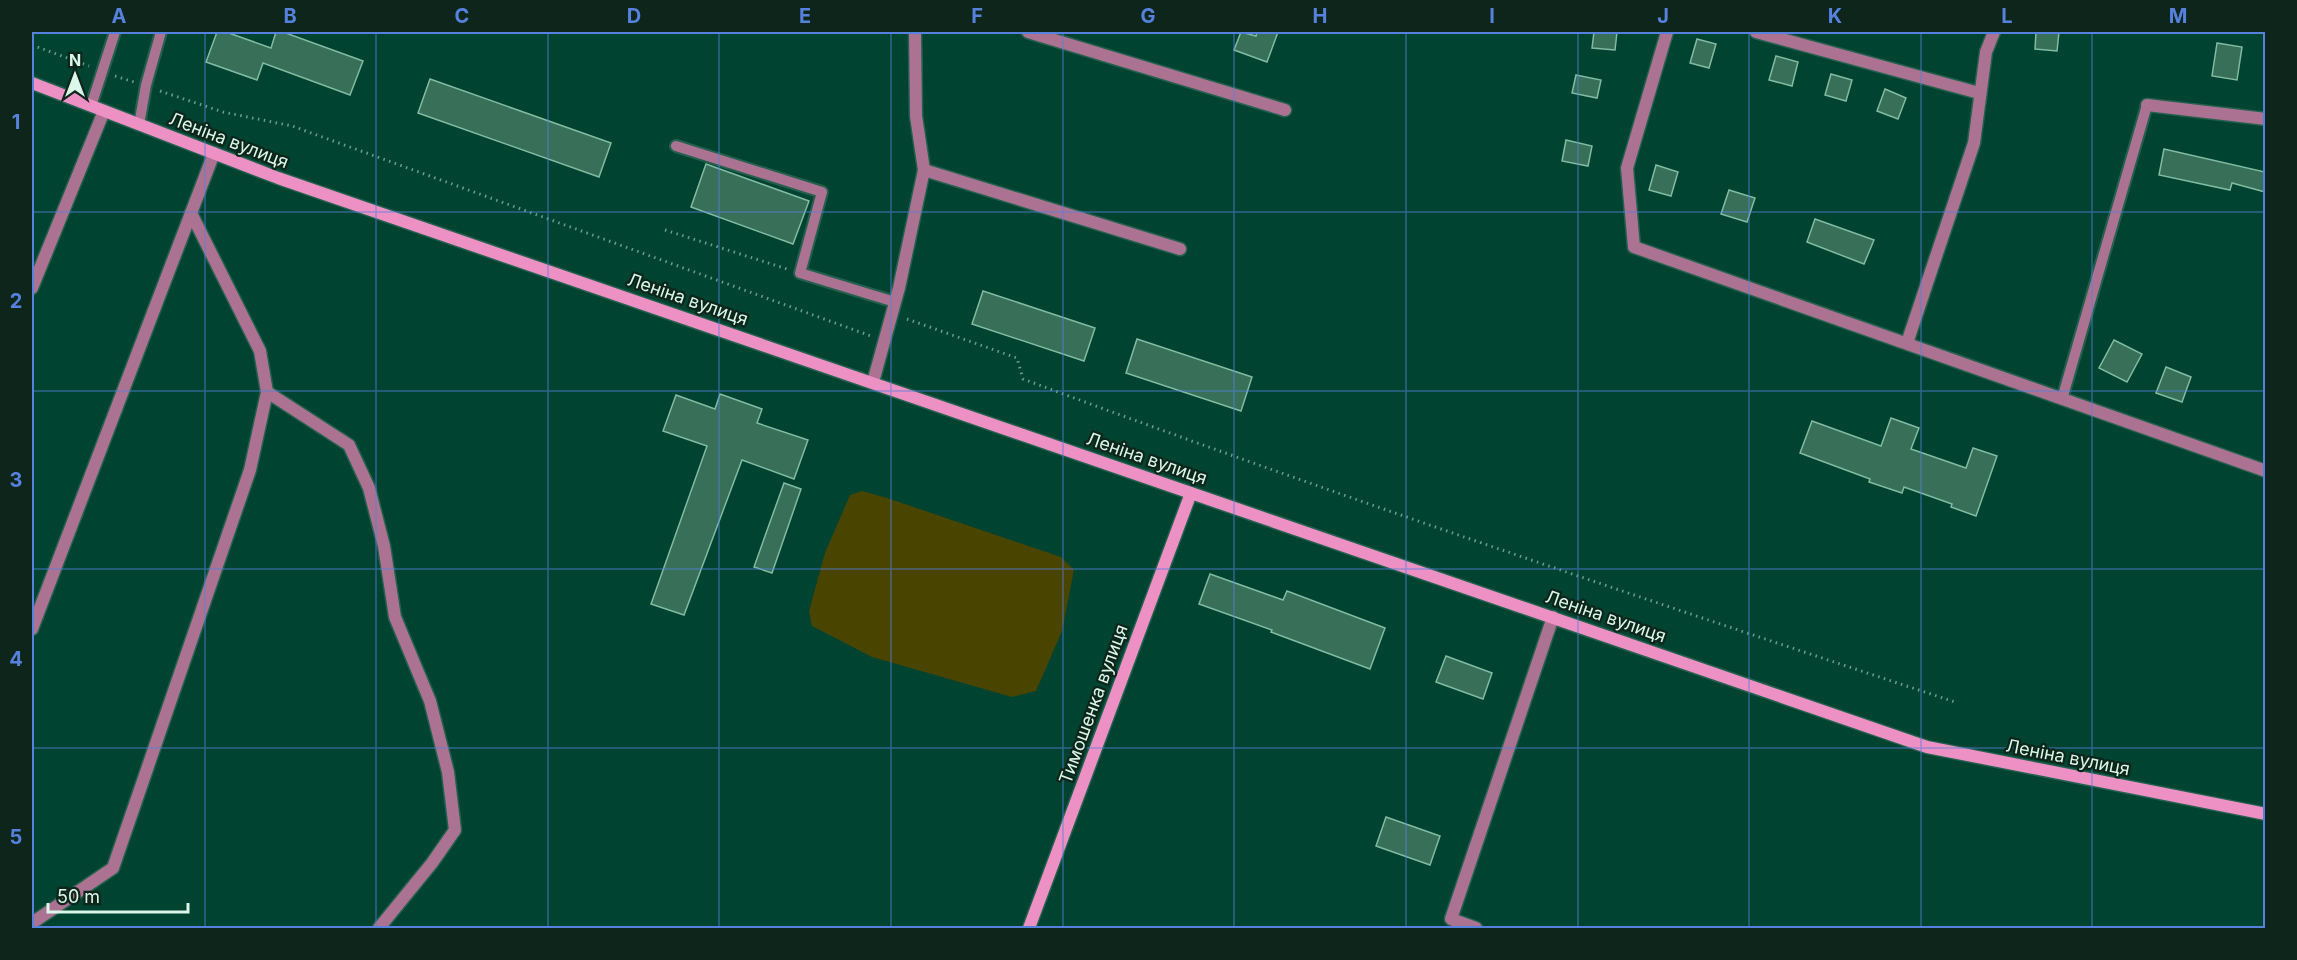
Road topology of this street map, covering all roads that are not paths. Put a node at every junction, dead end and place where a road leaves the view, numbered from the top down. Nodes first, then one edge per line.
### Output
1 (115, 32) edge
2 (160, 32) edge
3 (915, 32) edge
4 (1028, 32) edge
5 (1667, 32) edge
6 (1756, 32) edge
7 (1994, 32) edge
8 (32, 83) edge
9 (1979, 93) junction
10 (2147, 105) joint
11 (91, 106) junction
12 (1285, 110) dead end
13 (104, 111) junction
14 (2265, 119) edge
15 (139, 125) junction
16 (676, 146) dead end
17 (214, 153) junction
18 (924, 170) junction
19 (191, 213) junction
20 (1180, 249) dead end
21 (32, 288) edge
22 (893, 308) junction
23 (1907, 343) junction
24 (873, 382) junction
25 (267, 392) junction
26 (2062, 399) junction
27 (2265, 471) edge
28 (1191, 493) junction
29 (1553, 617) junction
30 (32, 629) edge
31 (2265, 814) edge
32 (32, 923) edge
33 (379, 928) edge
34 (1029, 928) edge
35 (1476, 928) edge

1 - 11 lane
2 - 15 lane
3 - 18 street
4 - 12 street
5 - 23 street
6 - 9 street
7 - 9 street
8 - 11 street, Леніна вулиця
9 - 23 street
10 - 14 street
10 - 26 lane
11 - 13 street, Леніна вулиця
13 - 15 street, Леніна вулиця
13 - 21 street
15 - 17 street, Леніна вулиця
16 - 22 lane
17 - 19 street
17 - 24 street, Леніна вулиця
18 - 20 street
18 - 22 street
19 - 25 street
19 - 30 street
22 - 24 street
23 - 26 street
24 - 28 street, Леніна вулиця
25 - 32 street
25 - 33 street
26 - 27 street
28 - 29 street, Леніна вулиця
28 - 34 street, Тимошенка вулиця
29 - 31 street, Леніна вулиця
29 - 35 street

